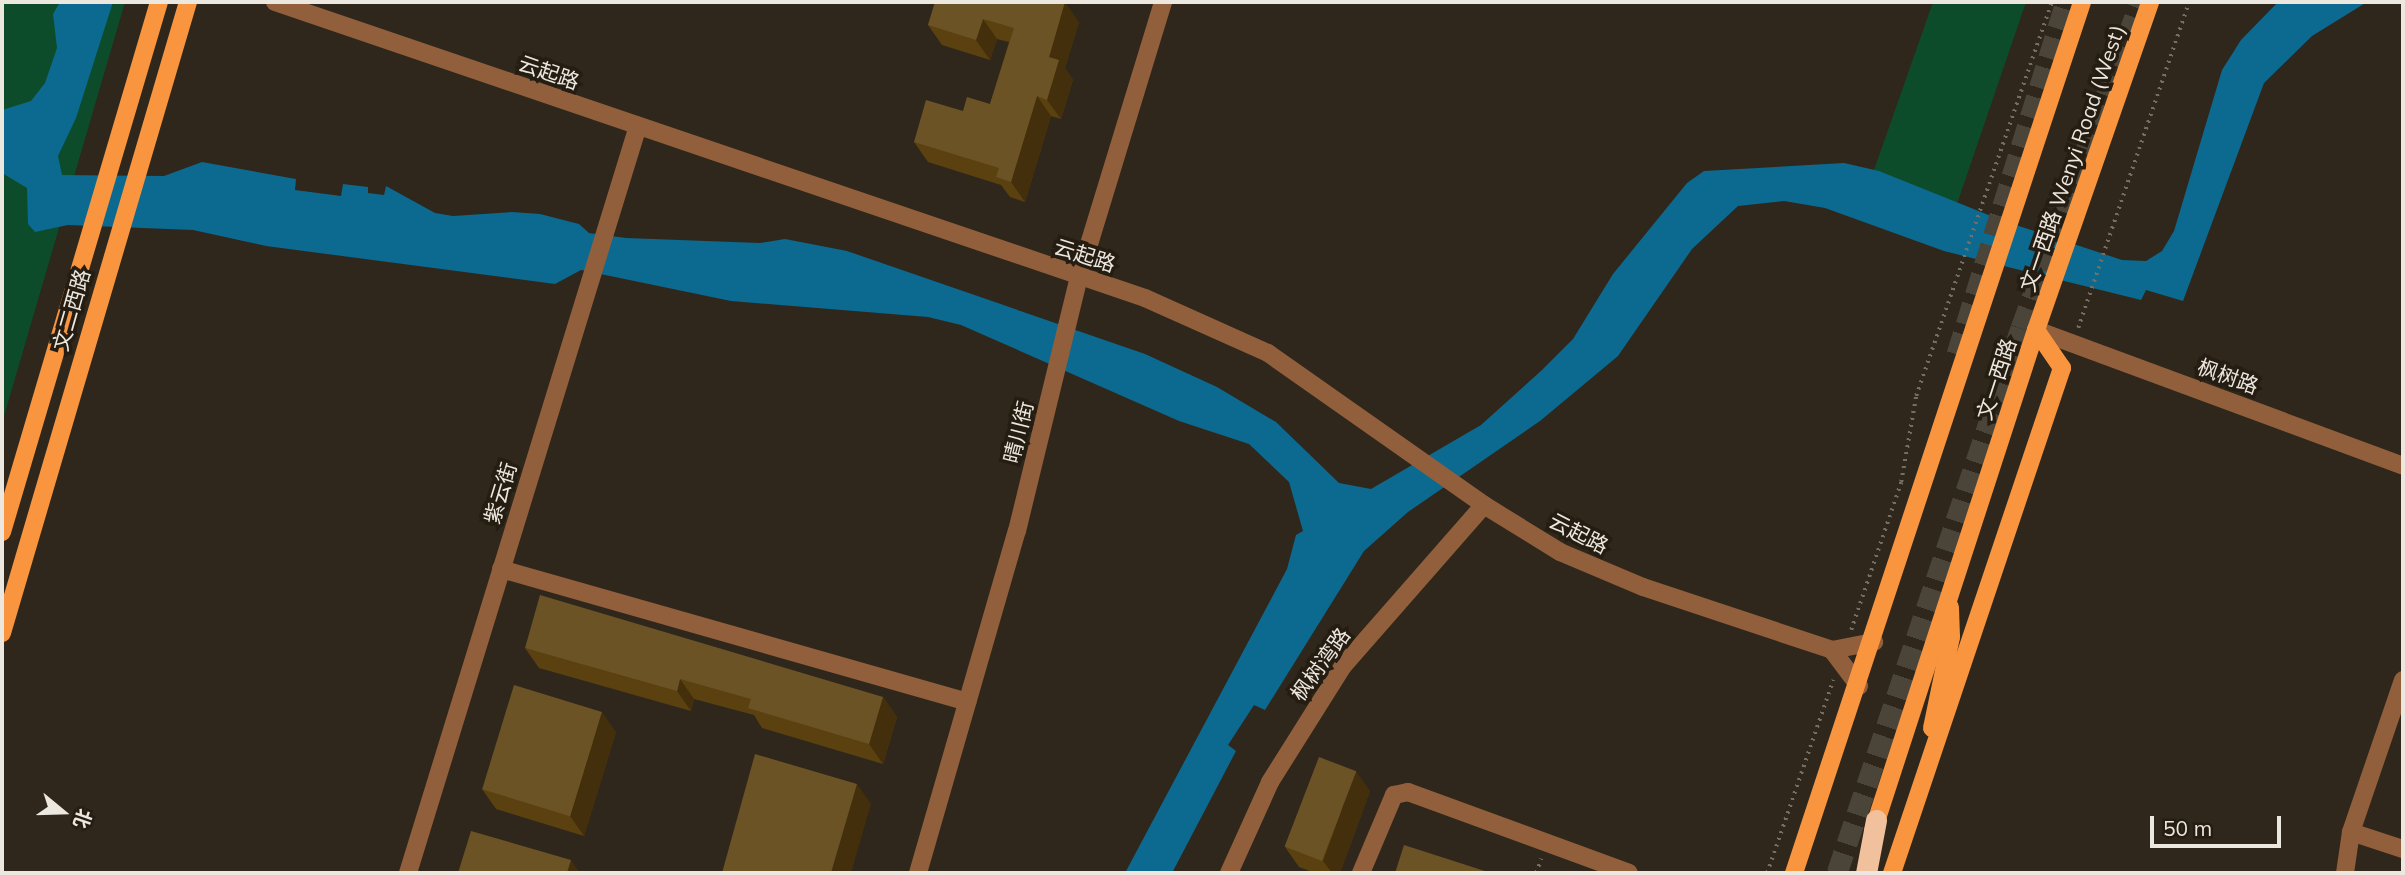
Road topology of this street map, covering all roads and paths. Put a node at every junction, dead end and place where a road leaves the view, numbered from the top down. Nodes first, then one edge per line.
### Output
1 (159, 2) edge
2 (188, 2) edge
3 (275, 2) edge
4 (1163, 2) edge
5 (2052, 2) edge
6 (2082, 2) edge
7 (2150, 2) edge
8 (2189, 2) edge
9 (638, 126) junction
10 (1079, 277) junction
11 (1989, 278) joint
12 (2087, 303) dead end
13 (2036, 330) junction
14 (2403, 466) edge
15 (1484, 505) junction
16 (2, 532) edge
17 (501, 569) junction
18 (1950, 595) junction
19 (2, 633) edge
20 (1874, 642) junction
21 (1839, 653) junction
22 (2403, 680) edge
23 (1858, 685) junction
24 (967, 702) junction
25 (1934, 749) junction
26 (1877, 820) junction
27 (2351, 832) junction
28 (2403, 849) edge
29 (408, 873) edge
30 (918, 873) edge
31 (1228, 873) edge
32 (1361, 873) edge
33 (1629, 873) edge
34 (1767, 873) edge
35 (1794, 873) edge
36 (1858, 873) edge
37 (1866, 873) edge
38 (1892, 873) edge
39 (2345, 873) edge

1 - 16 main road, 文二西路
2 - 19 main road, 文二西路
3 - 9 street, 云起路
4 - 10 street, 晴川街
5 - 21 path
6 - 11 main road, 文一西路 Wenyi Road (West)
7 - 13 main road, 文一西路 Wenyi Road (West)
8 - 12 path
9 - 10 street, 云起路
9 - 17 street, 紫云街
10 - 15 street, 云起路
10 - 24 street, 晴川街
11 - 20 main road, 文一西路
13 - 14 street, 枫树路
13 - 18 main road, 文一西路
13 - 25 main road, 文一西路
15 - 21 street, 云起路
15 - 31 street, 枫树湾路
17 - 24 street
17 - 29 street, 紫云街
18 - 25 main road
18 - 26 main road, 文一西路
20 - 21 street
20 - 23 main road, 文一西路
21 - 23 street
21 - 34 path
22 - 27 street
23 - 35 main road, 文一西路
24 - 30 street, 晴川街
25 - 38 main road, 文一西路
26 - 36 main road, 文一西路
26 - 37 highway
27 - 28 street
27 - 39 street
32 - 33 street

